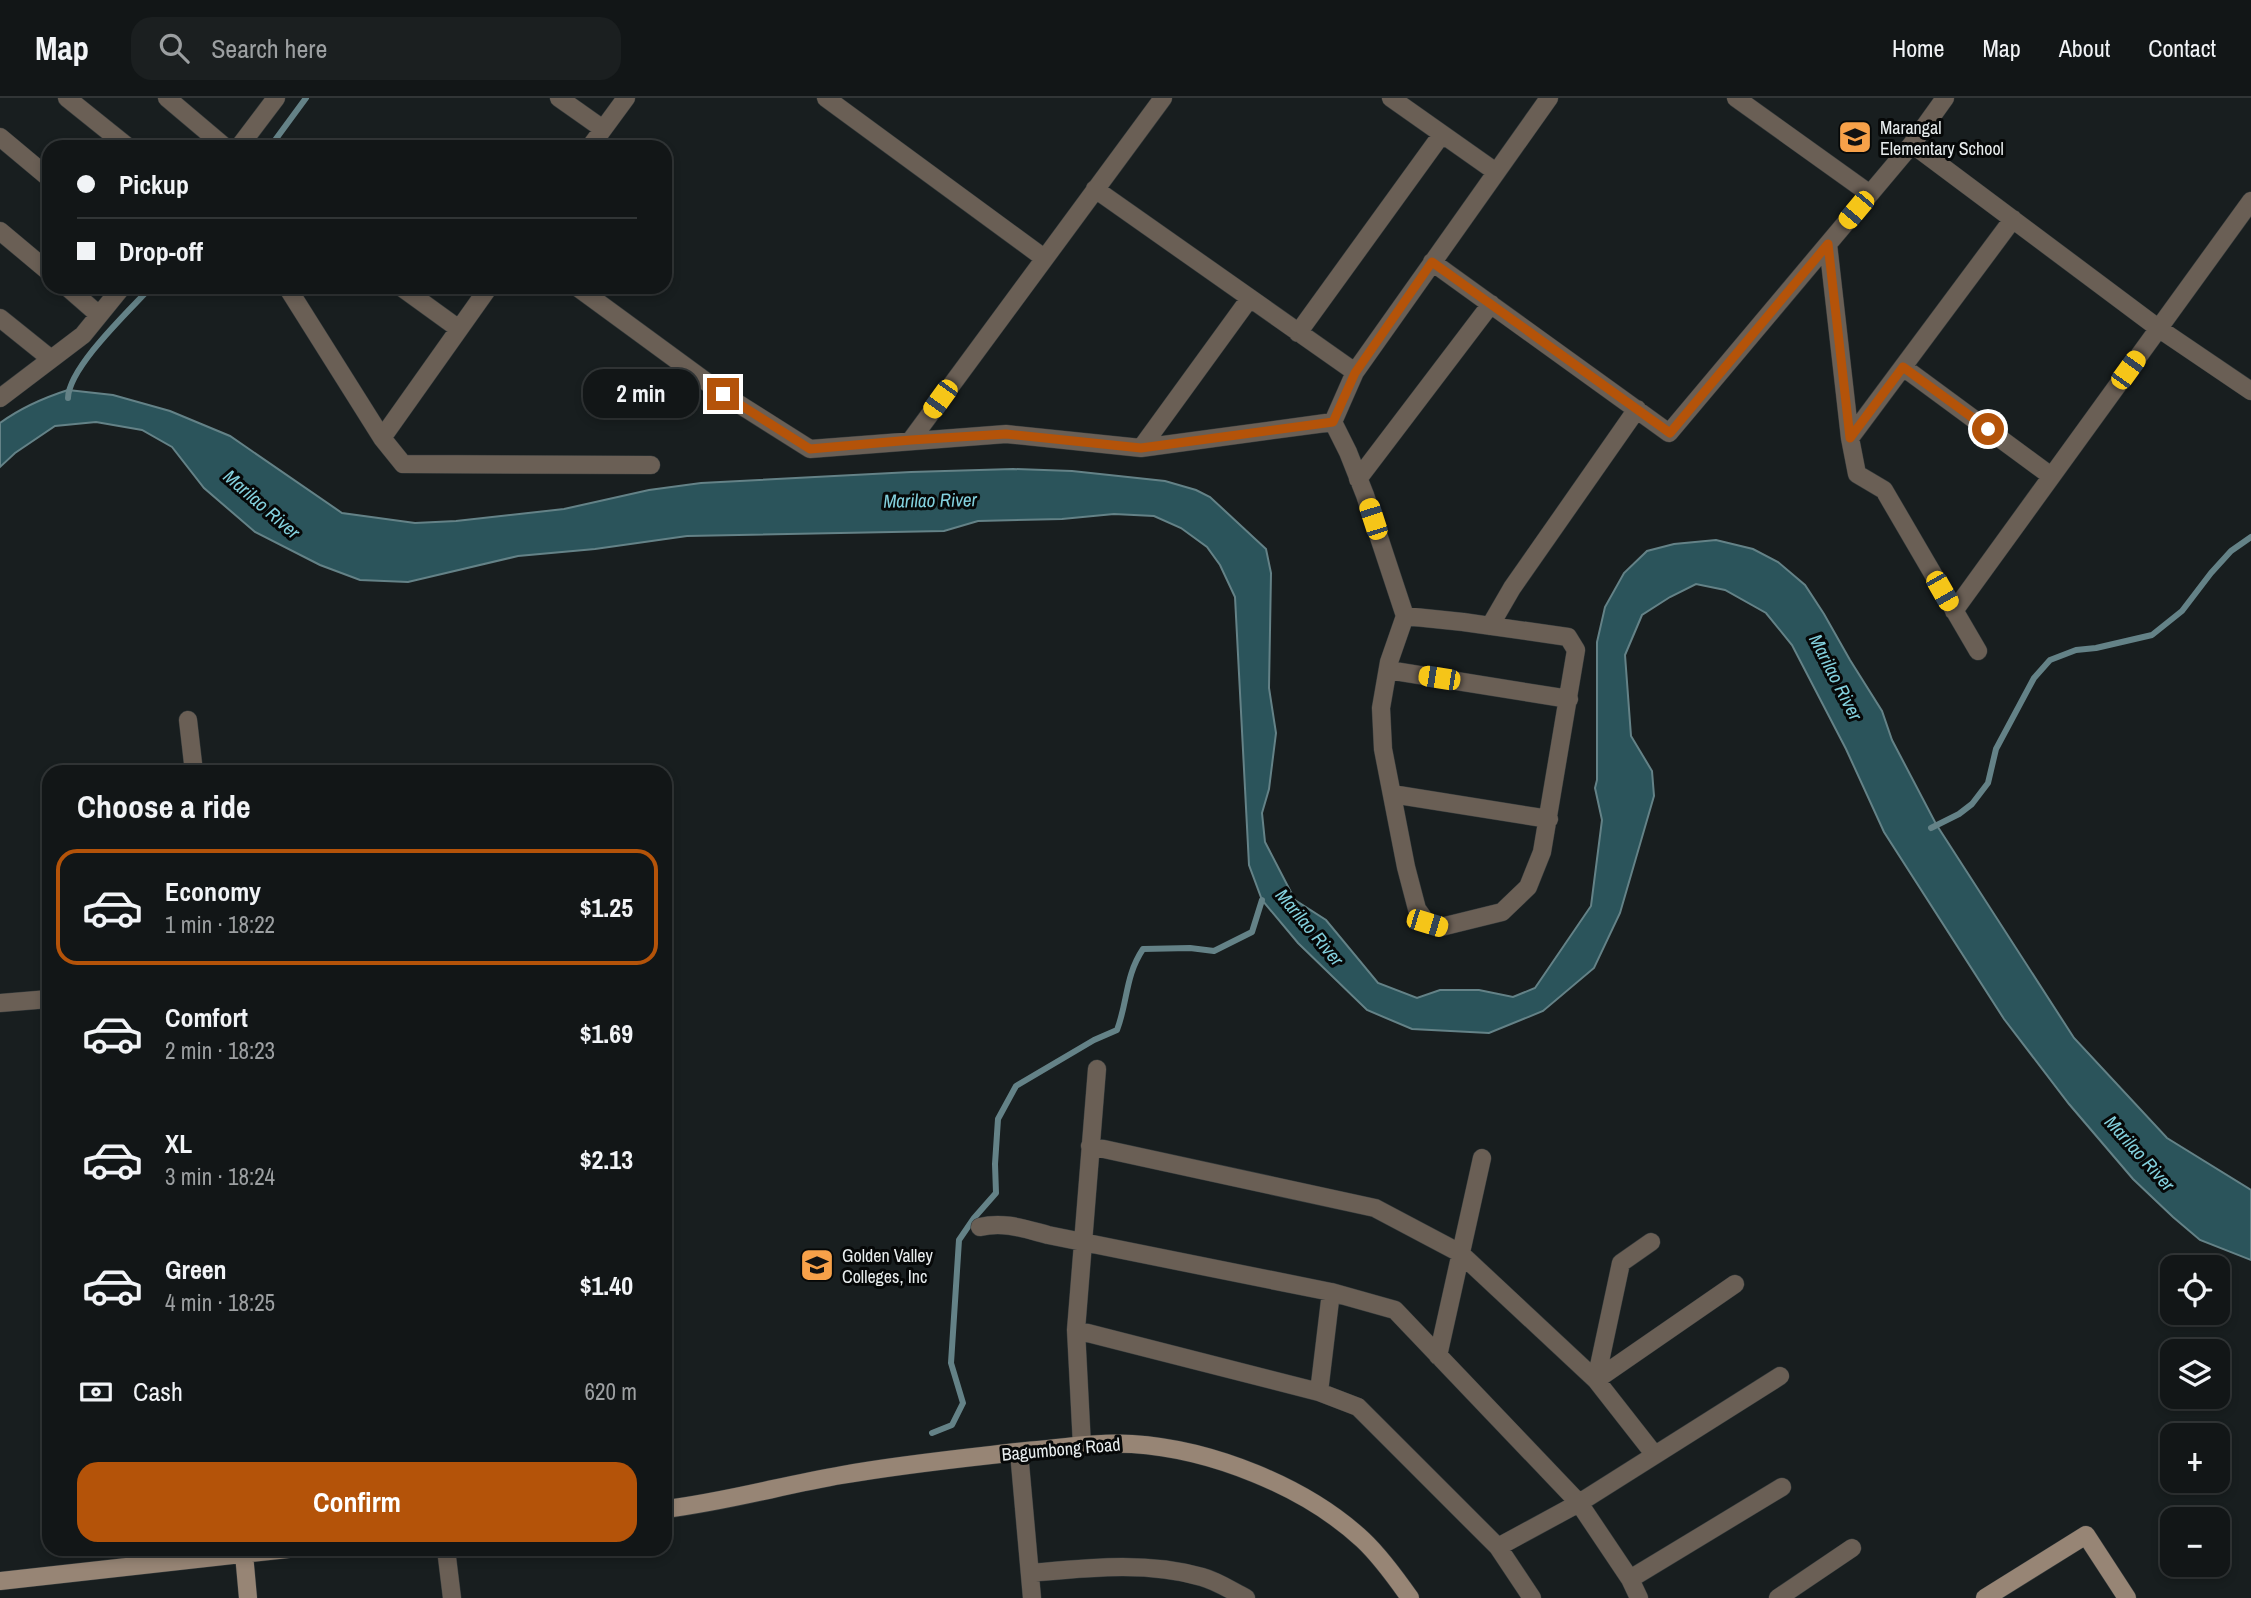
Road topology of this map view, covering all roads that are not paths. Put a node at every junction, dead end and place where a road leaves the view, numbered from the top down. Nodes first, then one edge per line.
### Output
1 (66, 98) edge
2 (167, 98) edge
3 (276, 98) edge
4 (559, 98) edge
5 (626, 98) edge
6 (827, 98) edge
7 (1163, 98) edge
8 (1391, 98) edge
9 (1549, 98) edge
10 (1736, 98) edge
11 (1945, 98) edge
12 (603, 129) junction
13 (1442, 134) junction
14 (0, 137) edge
15 (119, 140) edge
16 (217, 140) edge
17 (244, 140) edge
18 (595, 140) edge
19 (1912, 144) junction
20 (42, 171) edge
21 (1496, 172) junction
22 (1095, 188) junction
23 (1870, 194) junction
24 (2251, 201) edge
25 (2013, 219) junction
26 (0, 231) edge
27 (1828, 244) junction
28 (1044, 258) junction
29 (1432, 262) junction
30 (42, 265) edge
31 (75, 294) edge
32 (116, 294) edge
33 (291, 294) edge
34 (411, 294) edge
35 (484, 294) edge
36 (587, 294) edge
37 (1250, 298) junction
38 (1491, 304) junction
39 (99, 315) junction
40 (0, 318) edge
41 (2158, 328) junction
42 (459, 329) junction
43 (1298, 333) junction
44 (51, 359) junction
45 (1903, 367) junction
46 (1355, 373) junction
47 (2251, 391) edge
48 (0, 398) edge
49 (1637, 409) junction
50 (1333, 422) junction
51 (382, 438) junction
52 (1850, 438) junction
53 (911, 440) junction
54 (1141, 448) junction
55 (651, 465) dead end
56 (2051, 476) junction
57 (1359, 479) junction
58 (1954, 611) junction
59 (1405, 615) junction
60 (1490, 626) junction
61 (1978, 650) dead end
62 (1388, 670) junction
63 (1569, 699) junction
64 (188, 720) dead end
65 (193, 765) edge
66 (1392, 794) junction
67 (1549, 819) junction
68 (42, 1000) edge
69 (0, 1003) edge
70 (1097, 1069) dead end
71 (1090, 1146) junction
72 (1482, 1158) dead end
73 (980, 1227) dead end
74 (1082, 1241) junction
75 (1651, 1242) dead end
76 (1461, 1253) junction
77 (1735, 1284) dead end
78 (1331, 1292) junction
79 (1076, 1329) junction
80 (1438, 1356) junction
81 (1780, 1376) dead end
82 (1596, 1380) junction
83 (1319, 1392) junction
84 (1082, 1446) junction
85 (1019, 1452) junction
86 (1654, 1454) junction
87 (1782, 1487) dead end
88 (1579, 1503) junction
89 (672, 1508) edge
90 (1498, 1547) junction
91 (1852, 1548) dead end
92 (226, 1556) edge
93 (244, 1556) edge
94 (447, 1556) edge
95 (1030, 1573) junction
96 (1630, 1579) junction
97 (0, 1581) edge
98 (1995, 1595) edge
99 (248, 1598) edge
100 (452, 1598) edge
101 (1032, 1598) edge
102 (1245, 1598) edge
103 (1409, 1598) edge
104 (1532, 1598) edge
105 (1639, 1598) edge
106 (1778, 1598) edge
107 (2127, 1598) edge

1 - 15 street
2 - 16 street
3 - 17 street
4 - 12 street
5 - 12 street
6 - 28 street
7 - 22 street
8 - 13 street
9 - 21 street
10 - 23 street
11 - 19 street
12 - 18 street
13 - 21 street
13 - 43 street
14 - 20 street
19 - 23 street
19 - 25 street
21 - 29 street
22 - 28 street
22 - 37 street
23 - 27 street
24 - 41 street
25 - 41 street
25 - 45 street
26 - 30 street
27 - 49 street
27 - 52 street
28 - 53 street
29 - 38 street
29 - 46 street
31 - 39 street
32 - 39 street
33 - 51 street
34 - 42 street
35 - 42 street
36 - 53 street
37 - 43 street
37 - 54 street
38 - 49 street
38 - 57 street
39 - 44 street
40 - 44 street
41 - 47 street
41 - 56 street
42 - 51 street
43 - 46 street
44 - 48 street
45 - 52 street
45 - 56 street
46 - 50 street
49 - 60 street
50 - 54 street
50 - 57 street
51 - 55 street
52 - 58 street
53 - 54 street
56 - 58 street
57 - 59 street
58 - 61 street
59 - 60 street
59 - 62 street
60 - 63 street
62 - 63 street
62 - 66 street
63 - 67 street
64 - 65 street
66 - 67 street
66 - 67 street
68 - 69 street
70 - 71 street
71 - 74 street
71 - 76 street
72 - 76 street
73 - 74 street
74 - 78 street
74 - 79 street
75 - 82 street
76 - 80 street
76 - 82 street
77 - 82 street
78 - 80 street
78 - 83 street
79 - 83 street
79 - 84 street
80 - 88 street
81 - 86 street
82 - 86 street
83 - 90 street
84 - 85 street, Bagumbong Road
84 - 103 street, Bagumbong Road
85 - 89 street, Bagumbong Road
85 - 95 street
86 - 88 street
87 - 96 street
88 - 90 street
88 - 96 street
90 - 104 street
91 - 106 street
92 - 97 street
93 - 99 street
94 - 100 street
95 - 101 street
95 - 102 street
96 - 105 street
98 - 107 street

